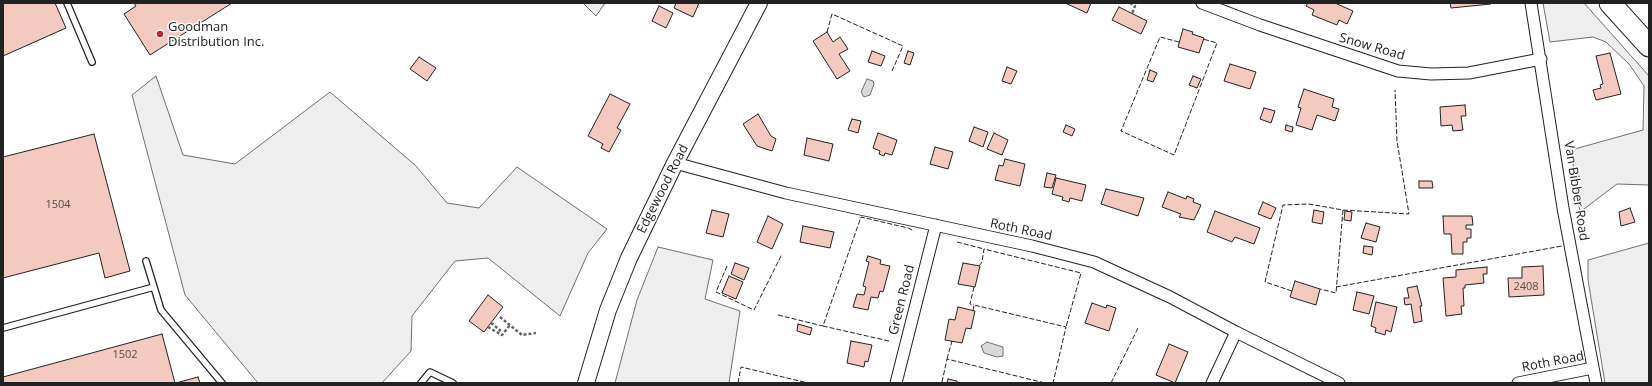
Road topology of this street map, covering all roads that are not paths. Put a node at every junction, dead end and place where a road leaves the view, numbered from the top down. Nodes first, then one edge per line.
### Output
1 (67, 3) edge
2 (759, 3) edge
3 (1202, 3) edge
4 (1531, 3) edge
5 (1610, 3) edge
6 (1649, 46) edge
7 (1541, 59) junction
8 (92, 62) dead end
9 (675, 163) junction
10 (936, 225) junction
11 (146, 261) dead end
12 (154, 286) junction
13 (3, 328) edge
14 (1236, 332) junction
15 (1593, 368) junction
16 (222, 383) edge
17 (421, 383) edge
18 (453, 383) edge
19 (586, 383) edge
20 (896, 383) edge
21 (1212, 383) edge
22 (1339, 383) edge
23 (1518, 383) edge
24 (1596, 383) edge

1 - 8 lane
2 - 9 street, Edgewood Road
3 - 7 street, Snow Road
4 - 7 street, Van Bibber Road
5 - 6 highway
7 - 15 street, Van Bibber Road
9 - 10 street, Roth Road
9 - 19 street, Edgewood Road
10 - 14 street, Roth Road
10 - 20 street, Green Road
11 - 12 lane
12 - 13 lane
12 - 16 lane
14 - 21 street
14 - 22 street, Roth Road
15 - 23 street, Roth Road
15 - 24 street, Van Bibber Road
17 - 18 lane

